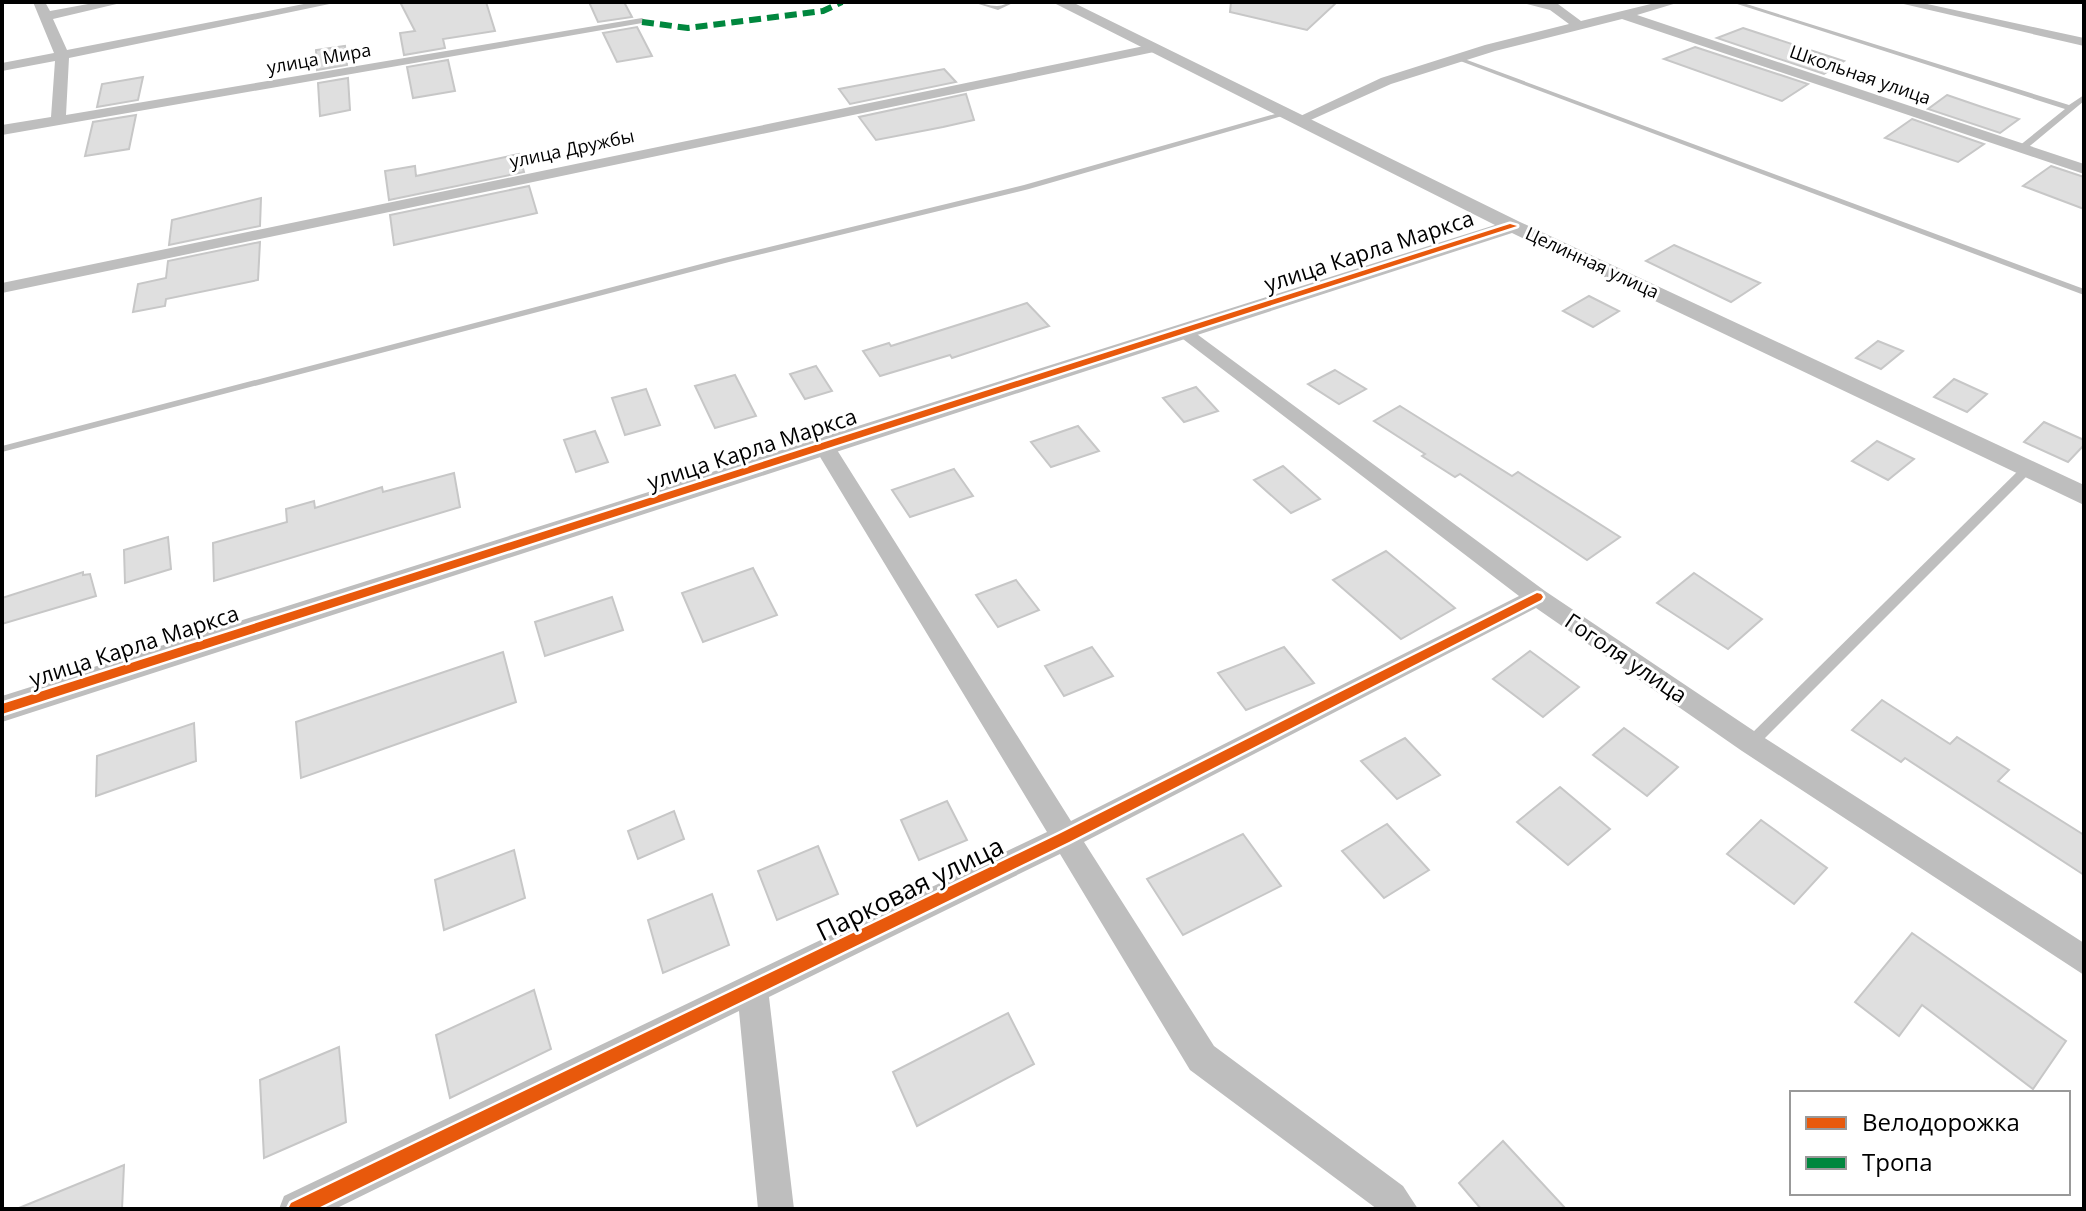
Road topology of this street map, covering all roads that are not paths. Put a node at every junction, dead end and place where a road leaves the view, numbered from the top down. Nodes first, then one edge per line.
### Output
1 (39, 2) edge
2 (119, 2) edge
3 (333, 2) edge
4 (975, 2) edge
5 (1012, 2) edge
6 (1060, 2) edge
7 (1525, 2) edge
8 (1674, 2) edge
9 (1734, 2) edge
10 (1901, 2) edge
11 (290, 6) edge
12 (1554, 7) junction
13 (1624, 15) junction
14 (46, 16) junction
15 (1608, 19) junction
16 (642, 22) dead end
17 (1579, 26) junction
18 (2084, 42) edge
19 (1149, 49) junction
20 (62, 55) junction
21 (1457, 58) junction
22 (2, 67) edge
23 (2084, 97) edge
24 (2070, 108) junction
25 (1292, 117) junction
26 (58, 121) junction
27 (2, 130) edge
28 (2022, 148) junction
29 (2084, 169) edge
30 (1513, 226) junction
31 (2, 288) edge
32 (2084, 292) edge
33 (1186, 332) junction
34 (825, 447) junction
35 (2, 449) edge
36 (2027, 469) junction
37 (2084, 496) edge
38 (1537, 597) junction
39 (2, 709) edge
40 (1751, 743) junction
41 (1064, 838) junction
42 (2084, 960) edge
43 (752, 989) junction
44 (297, 1209) edge
45 (776, 1209) edge
46 (1400, 1209) edge

1 - 14 street
2 - 14 street
3 - 11 street
4 - 5 lane
6 - 19 street, Целинная улица
7 - 12 street
8 - 13 street
9 - 24 lane
10 - 18 street
11 - 20 street
12 - 15 street
12 - 17 street
13 - 15 street
13 - 28 street, Школьная улица
14 - 20 street
15 - 17 street
16 - 26 street, улица Мира
17 - 21 street
19 - 25 street, Целинная улица
19 - 31 street, улица Дружбы
20 - 22 street
20 - 26 street
21 - 25 street
21 - 32 lane
23 - 24 lane
24 - 28 lane
25 - 30 street, Целинная улица
25 - 35 lane
26 - 27 street, улица Мира
28 - 29 street, Школьная улица
30 - 33 street, улица Карла Маркса
30 - 36 street, Целинная улица
33 - 34 street, улица Карла Маркса
33 - 38 street, Гоголя улица
34 - 39 street, улица Карла Маркса
34 - 41 street
36 - 37 street, Целинная улица
36 - 40 lane
38 - 40 street, Гоголя улица
38 - 41 street, Парковая улица
40 - 42 street, Гоголя улица
41 - 43 street, Парковая улица
41 - 46 street
43 - 44 street, Парковая улица
43 - 45 street

